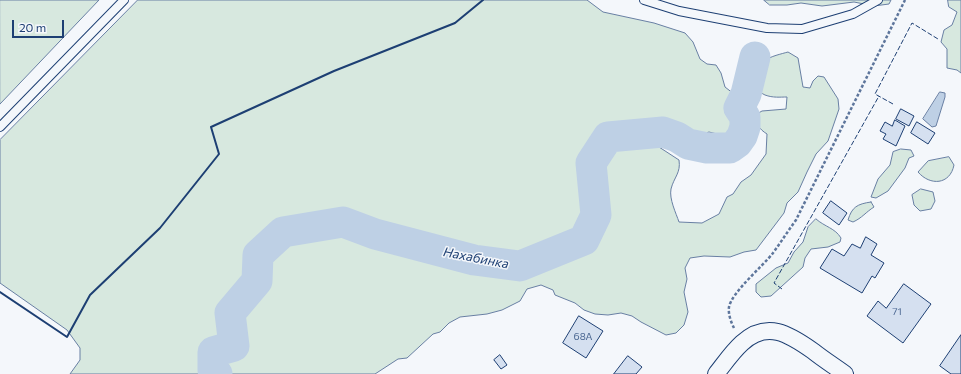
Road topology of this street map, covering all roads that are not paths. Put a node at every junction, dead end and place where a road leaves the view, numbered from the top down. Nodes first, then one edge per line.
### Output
1 (124, 0) edge
2 (644, 0) edge
3 (878, 0) edge
4 (0, 127) edge
5 (716, 374) edge
6 (845, 374) edge

1 - 4 lane
2 - 3 lane
5 - 6 street

